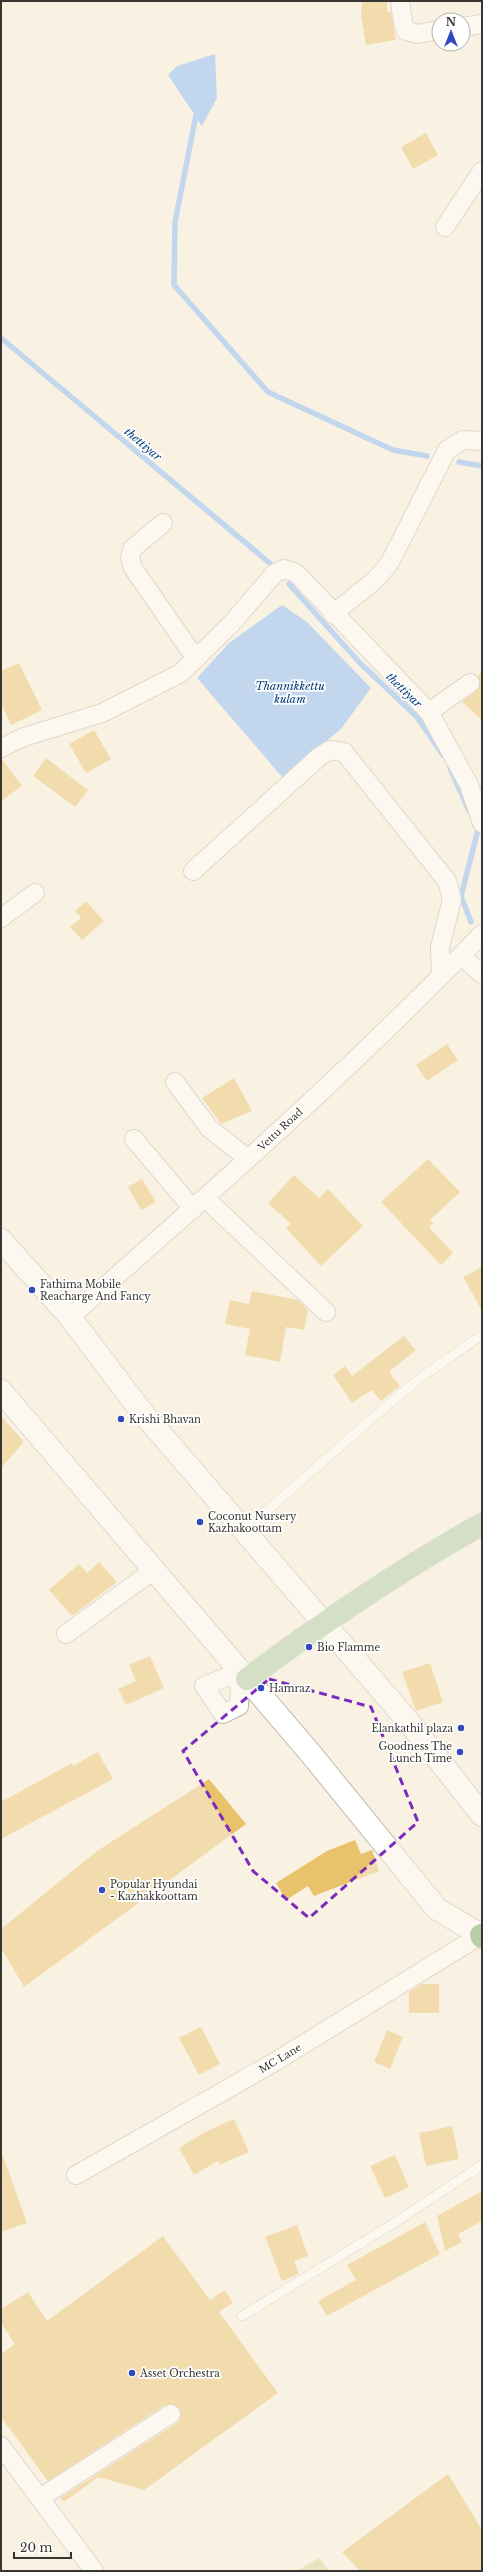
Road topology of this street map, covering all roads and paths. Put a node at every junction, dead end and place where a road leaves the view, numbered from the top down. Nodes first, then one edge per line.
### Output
1 (400, 1) edge
2 (482, 24) edge
3 (471, 26) edge
4 (431, 32) edge
5 (482, 171) edge
6 (445, 227) dead end
7 (482, 441) edge
8 (163, 523) dead end
9 (334, 614) junction
10 (196, 658) junction
11 (470, 683) dead end
12 (429, 712) junction
13 (1, 748) edge
14 (482, 823) edge
15 (193, 871) dead end
16 (35, 893) dead end
17 (1, 918) edge
18 (482, 934) edge
19 (461, 956) junction
20 (482, 974) edge
21 (441, 976) junction
22 (175, 1082) dead end
23 (134, 1139) dead end
24 (248, 1159) junction
25 (199, 1203) junction
26 (1, 1240) edge
27 (326, 1312) dead end
28 (70, 1317) junction
29 (482, 1335) edge
30 (1, 1391) edge
31 (482, 1524) edge
32 (245, 1530) junction
33 (154, 1570) junction
34 (322, 1623) junction
35 (66, 1634) dead end
36 (243, 1681) junction
37 (482, 1815) edge
38 (481, 1936) edge
39 (482, 2165) edge
40 (76, 2175) dead end
41 (242, 2316) dead end
42 (171, 2414) dead end
43 (1, 2446) edge
44 (40, 2498) junction
45 (94, 2571) edge

1 - 4 street
2 - 3 street
5 - 6 street
7 - 9 street
8 - 10 street
9 - 10 street
9 - 12 street
10 - 13 street
11 - 12 street
12 - 14 street
15 - 21 street
16 - 17 street
18 - 19 street, Vettu Road
19 - 20 street
19 - 21 street, Vettu Road
21 - 24 street, Vettu Road
22 - 24 street
23 - 25 street
24 - 25 street, Vettu Road
25 - 27 street
25 - 28 street, Vettu Road
26 - 28 street
28 - 32 street
29 - 32 lane
30 - 33 street
31 - 34 main road
32 - 34 street
33 - 35 street
33 - 36 street
34 - 36 main road
34 - 37 street
36 - 38 street
38 - 40 street, MC Lane
39 - 41 lane
42 - 44 street
43 - 44 street
44 - 45 street

